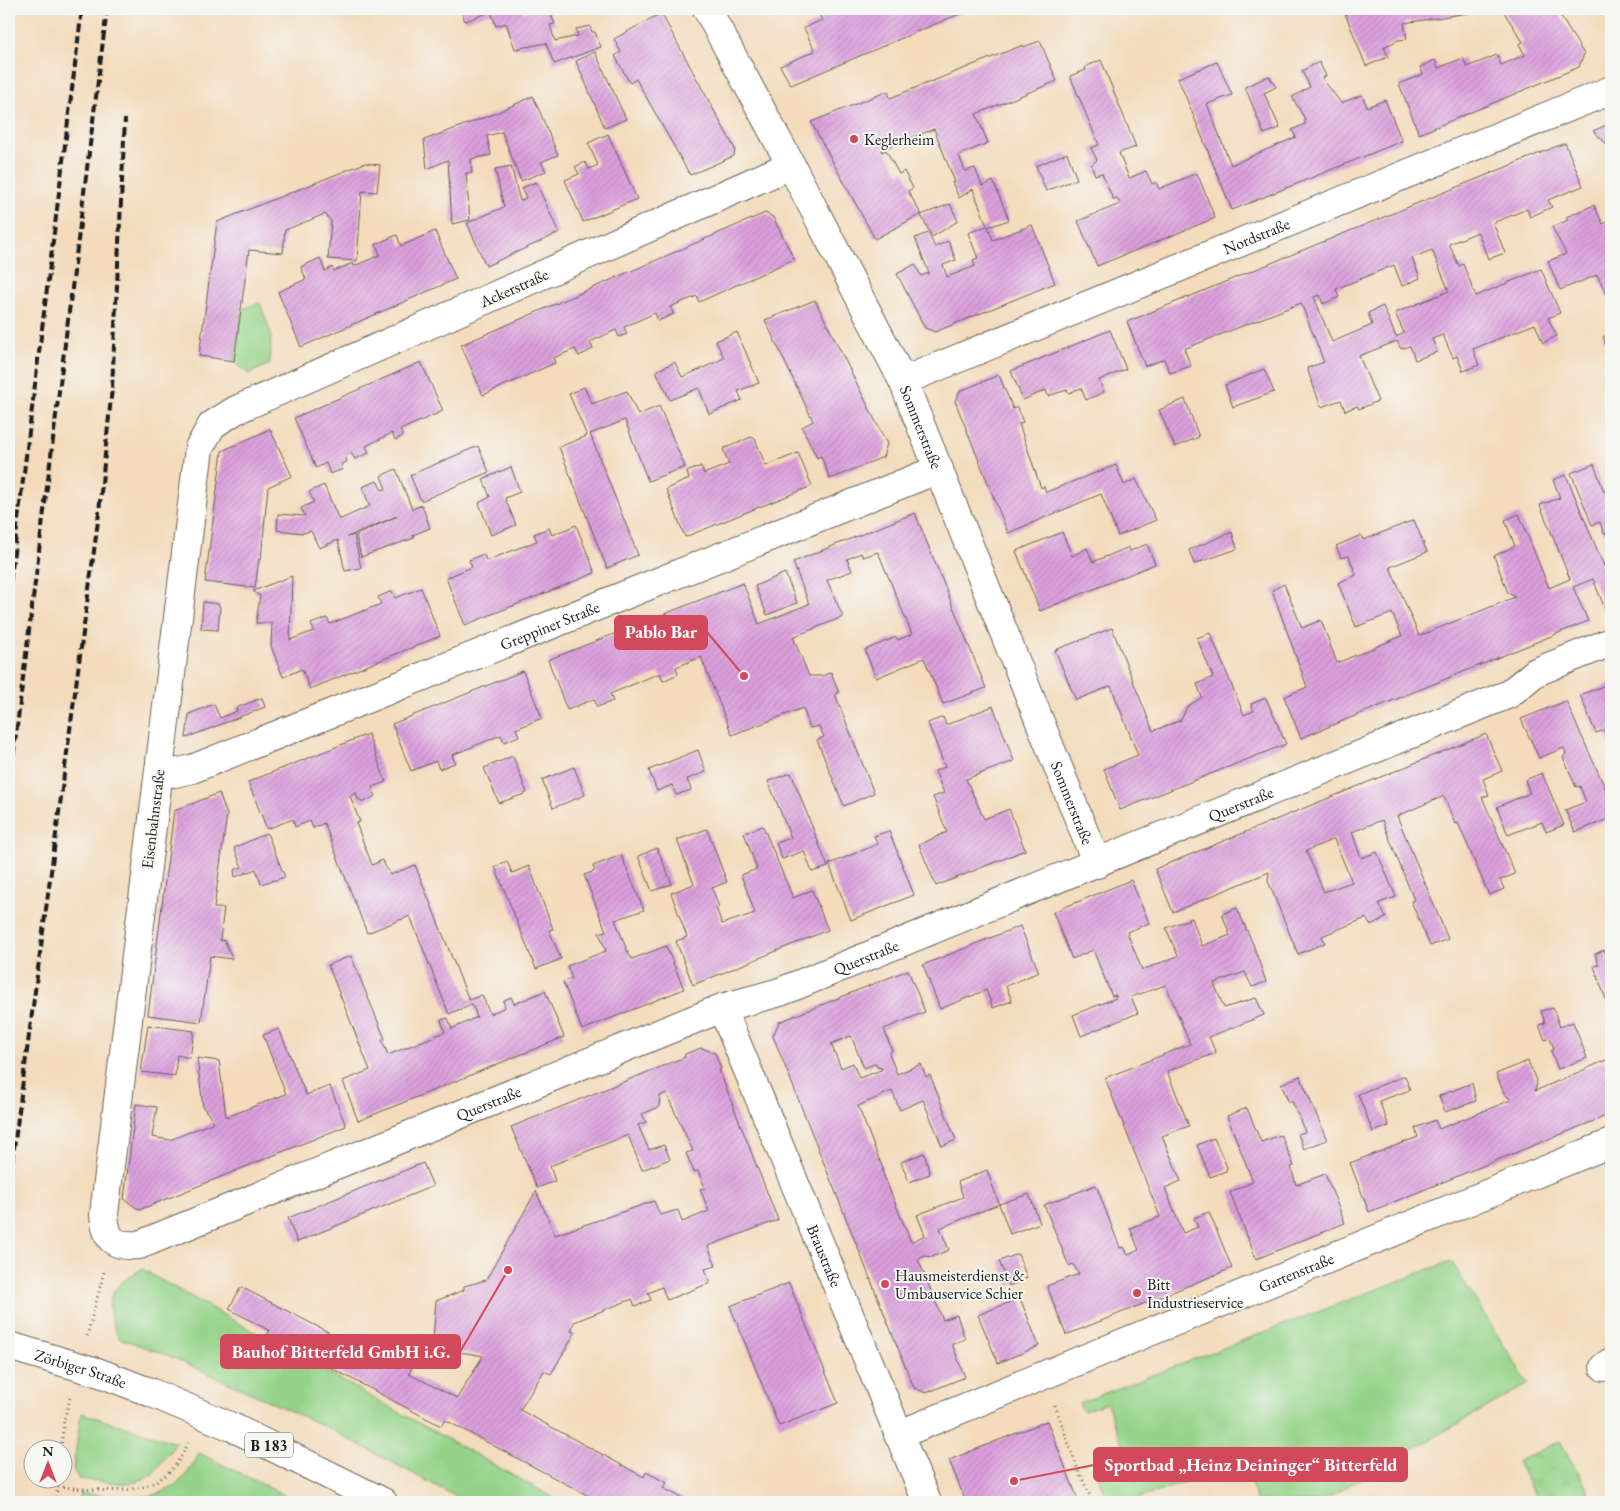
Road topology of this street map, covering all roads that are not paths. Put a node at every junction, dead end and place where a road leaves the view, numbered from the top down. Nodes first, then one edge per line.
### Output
1 (706, 9) edge
2 (1611, 90) edge
3 (791, 165) junction
4 (903, 381) junction
5 (236, 410) joint
6 (939, 469) junction
7 (1611, 642) edge
8 (159, 771) junction
9 (1097, 864) junction
10 (722, 1008) junction
11 (1611, 1143) edge
12 (113, 1242) joint
13 (9, 1346) edge
14 (898, 1435) junction
15 (383, 1502) edge
16 (926, 1502) edge

1 - 3 street, Sommerstraße
2 - 4 street, Nordstraße
3 - 4 street, Sommerstraße
3 - 5 street, Ackerstraße
4 - 6 street, Sommerstraße
5 - 8 street, Eisenbahnstraße
6 - 8 street, Greppiner Straße
6 - 9 street, Sommerstraße
7 - 9 street, Querstraße
8 - 12 street, Eisenbahnstraße
9 - 10 street, Querstraße
10 - 12 street, Querstraße
10 - 14 street, Braustraße
11 - 14 street, Gartenstraße
13 - 15 street, Zörbiger Straße / B 183, bridge
14 - 16 street, Braustraße

